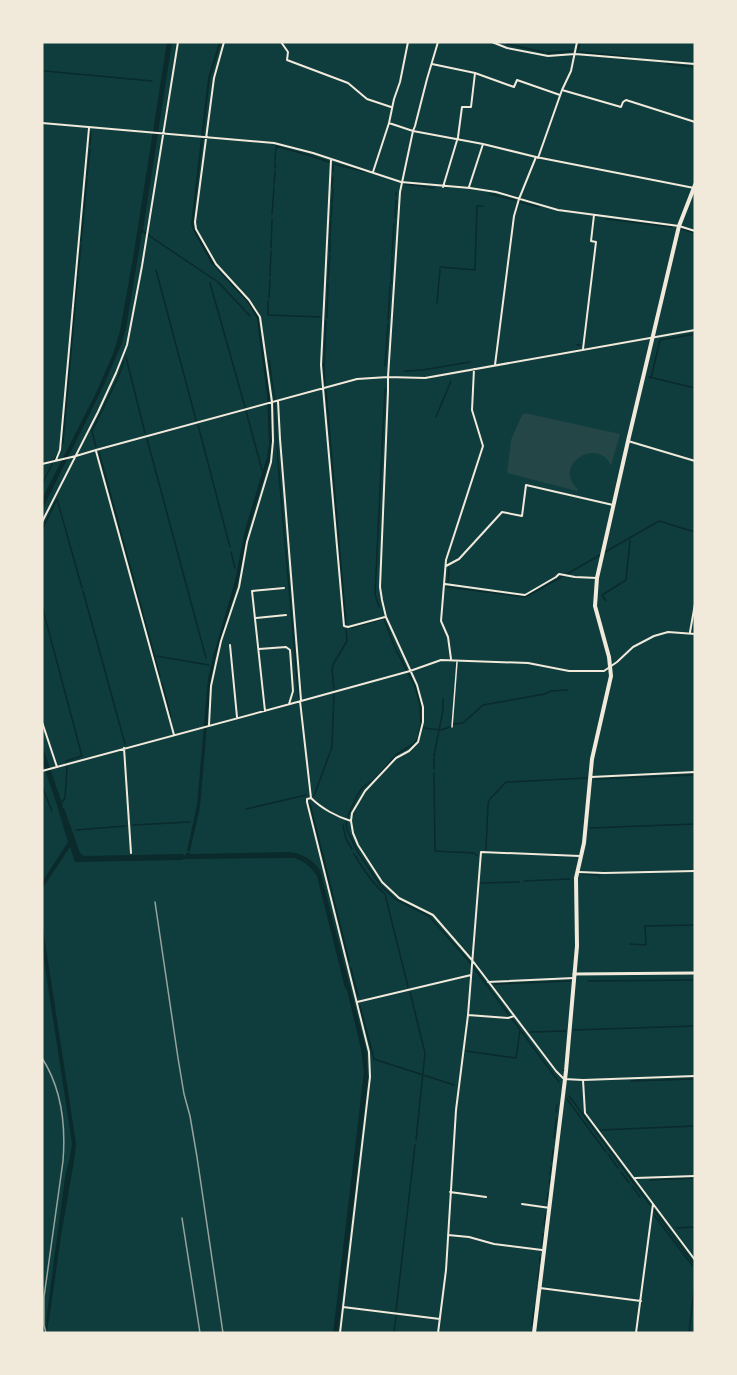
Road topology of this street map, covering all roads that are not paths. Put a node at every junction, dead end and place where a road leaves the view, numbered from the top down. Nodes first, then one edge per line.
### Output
1 (178, 42) edge
2 (224, 42) edge
3 (281, 42) edge
4 (408, 42) edge
5 (438, 42) edge
6 (492, 42) edge
7 (577, 42) edge
8 (575, 54) junction
9 (432, 64) junction
10 (695, 64) edge
11 (475, 73) junction
12 (562, 90) junction
13 (560, 95) junction
14 (392, 107) junction
15 (695, 122) edge
16 (42, 123) edge
17 (389, 123) junction
18 (89, 128) junction
19 (413, 131) junction
20 (162, 133) junction
21 (206, 137) junction
22 (456, 140) junction
23 (483, 144) junction
24 (537, 157) junction
25 (331, 160) junction
26 (373, 172) junction
27 (401, 182) junction
28 (443, 187) junction
29 (694, 187) edge
30 (469, 188) junction
31 (519, 199) junction
32 (594, 215) junction
33 (679, 226) junction
34 (695, 231) edge
35 (695, 330) edge
36 (653, 336) junction
37 (583, 349) junction
38 (495, 365) junction
39 (474, 369) junction
40 (388, 377) junction
41 (323, 388) junction
42 (278, 401) junction
43 (272, 402) junction
44 (628, 441) junction
45 (96, 450) junction
46 (76, 456) junction
47 (58, 460) junction
48 (695, 461) edge
49 (42, 464) edge
50 (613, 505) junction
51 (42, 522) edge
52 (446, 566) junction
53 (597, 578) junction
54 (445, 584) junction
55 (284, 588) dead end
56 (695, 604) edge
57 (286, 615) dead end
58 (386, 617) junction
59 (255, 618) junction
60 (690, 632) junction
61 (695, 634) edge
62 (230, 645) dead end
63 (259, 649) junction
64 (451, 660) junction
65 (457, 660) junction
66 (611, 667) junction
67 (410, 670) junction
68 (301, 701) junction
69 (289, 704) junction
70 (265, 711) junction
71 (237, 718) junction
72 (42, 722) edge
73 (209, 725) junction
74 (452, 727) dead end
75 (174, 735) junction
76 (124, 748) junction
77 (57, 767) junction
78 (42, 771) edge
79 (695, 772) edge
80 (591, 777) junction
81 (311, 798) junction
82 (351, 821) junction
83 (131, 853) dead end
84 (582, 856) junction
85 (695, 871) edge
86 (579, 872) junction
87 (472, 960) junction
88 (695, 972) edge
89 (471, 975) junction
90 (574, 976) junction
91 (488, 982) junction
92 (357, 1002) junction
93 (468, 1015) junction
94 (514, 1016) junction
95 (695, 1076) edge
96 (564, 1079) junction
97 (584, 1080) junction
98 (695, 1176) edge
99 (633, 1178) junction
100 (450, 1192) junction
101 (486, 1197) dead end
102 (522, 1204) dead end
103 (653, 1204) junction
104 (550, 1208) junction
105 (448, 1235) junction
106 (544, 1251) junction
107 (695, 1260) edge
108 (540, 1288) junction
109 (641, 1301) junction
110 (343, 1307) junction
111 (440, 1319) junction
112 (340, 1333) edge
113 (438, 1333) edge
114 (534, 1333) edge
115 (636, 1333) edge

1 - 20 street
2 - 21 street
3 - 14 street
4 - 14 street
5 - 9 street
6 - 8 street
7 - 8 street
8 - 10 street
8 - 12 street
9 - 11 street
9 - 19 street
11 - 13 street
11 - 22 street
12 - 13 street
12 - 15 street
13 - 24 street
14 - 17 street
16 - 18 street
17 - 19 street
17 - 26 street
18 - 20 street
18 - 47 street
19 - 22 street
19 - 27 street
20 - 21 street
20 - 46 street
21 - 25 street
21 - 43 street
22 - 23 street
22 - 28 street
23 - 24 street
23 - 30 street
24 - 29 street
24 - 31 street
25 - 26 street
25 - 41 street
26 - 27 street
27 - 28 street
27 - 40 street
28 - 30 street
29 - 33 main road
30 - 31 street
31 - 32 street
31 - 38 street
32 - 33 street
32 - 37 street
33 - 34 street
33 - 36 main road
35 - 36 street
36 - 37 street
36 - 44 main road
37 - 38 street
38 - 39 street
39 - 40 street
39 - 52 street
40 - 41 street
40 - 58 street
41 - 42 street
41 - 58 street
42 - 43 street
42 - 68 street
43 - 45 street
43 - 73 street
44 - 48 street
44 - 50 main road
45 - 46 street
45 - 75 street
46 - 47 street
46 - 51 street
47 - 49 street
50 - 52 street
50 - 53 main road
52 - 54 street
53 - 54 street
53 - 66 main road
54 - 64 street
55 - 59 street
56 - 60 street
57 - 59 street
58 - 67 street
59 - 63 street
60 - 61 street
60 - 66 street
62 - 71 street
63 - 69 street
63 - 70 street
64 - 65 street
64 - 67 street
65 - 66 street
65 - 74 lane
66 - 80 main road
67 - 68 street
67 - 82 street
68 - 69 street
68 - 81 street
69 - 70 street
70 - 71 street
71 - 73 street
72 - 77 street
73 - 75 street
75 - 76 street
76 - 77 street
76 - 83 street
77 - 78 street
79 - 80 street
80 - 84 main road
81 - 82 street
81 - 92 street
82 - 87 street
84 - 86 main road
84 - 87 street
85 - 86 street
86 - 90 main road
87 - 89 street
87 - 91 street
88 - 90 street
89 - 92 street
89 - 93 street
90 - 91 street
90 - 96 main road
91 - 94 street
92 - 110 street
93 - 94 street
93 - 100 street
94 - 96 street
95 - 97 street
96 - 97 street
96 - 104 main road
97 - 99 street
98 - 99 street
99 - 103 street
100 - 101 street
100 - 105 street
102 - 104 street
103 - 107 street
103 - 109 street
104 - 106 main road
105 - 106 street
105 - 111 street
106 - 108 main road
108 - 109 street
108 - 114 main road
109 - 115 street
110 - 111 street
110 - 112 street
111 - 113 street

